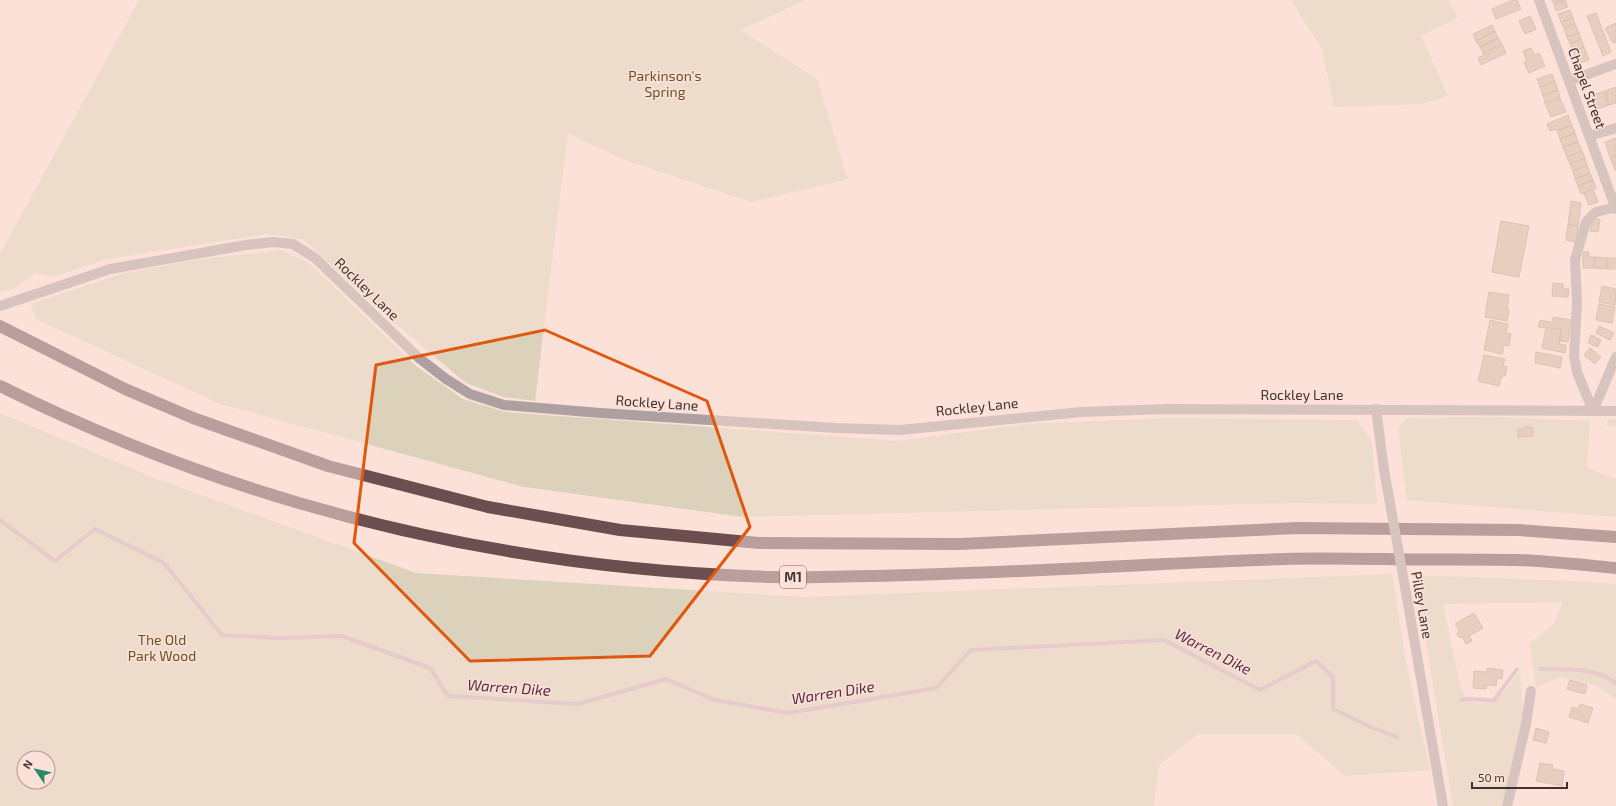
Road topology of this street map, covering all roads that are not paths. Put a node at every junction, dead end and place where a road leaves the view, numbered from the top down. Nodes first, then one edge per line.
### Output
1 (1539, 0) edge
2 (1616, 64) edge
3 (1570, 81) junction
4 (1616, 128) edge
5 (1589, 136) junction
6 (1616, 207) edge
7 (0, 306) edge
8 (0, 326) edge
9 (1616, 357) edge
10 (0, 386) edge
11 (1376, 409) junction
12 (1593, 411) junction
13 (1616, 411) edge
14 (1616, 537) edge
15 (1616, 568) edge
16 (1531, 691) dead end
17 (1443, 806) edge
18 (1507, 806) edge

1 - 3 street, Chapel Street
2 - 3 street
3 - 5 street, Chapel Street
4 - 5 street
5 - 6 street, Chapel Street
6 - 12 street
7 - 11 street, Rockley Lane
8 - 14 highway
9 - 12 street
10 - 15 highway, M1
11 - 12 street, Rockley Lane
11 - 17 street, Pilley Lane, bridge
12 - 13 street, Rockley Lane
16 - 18 street

